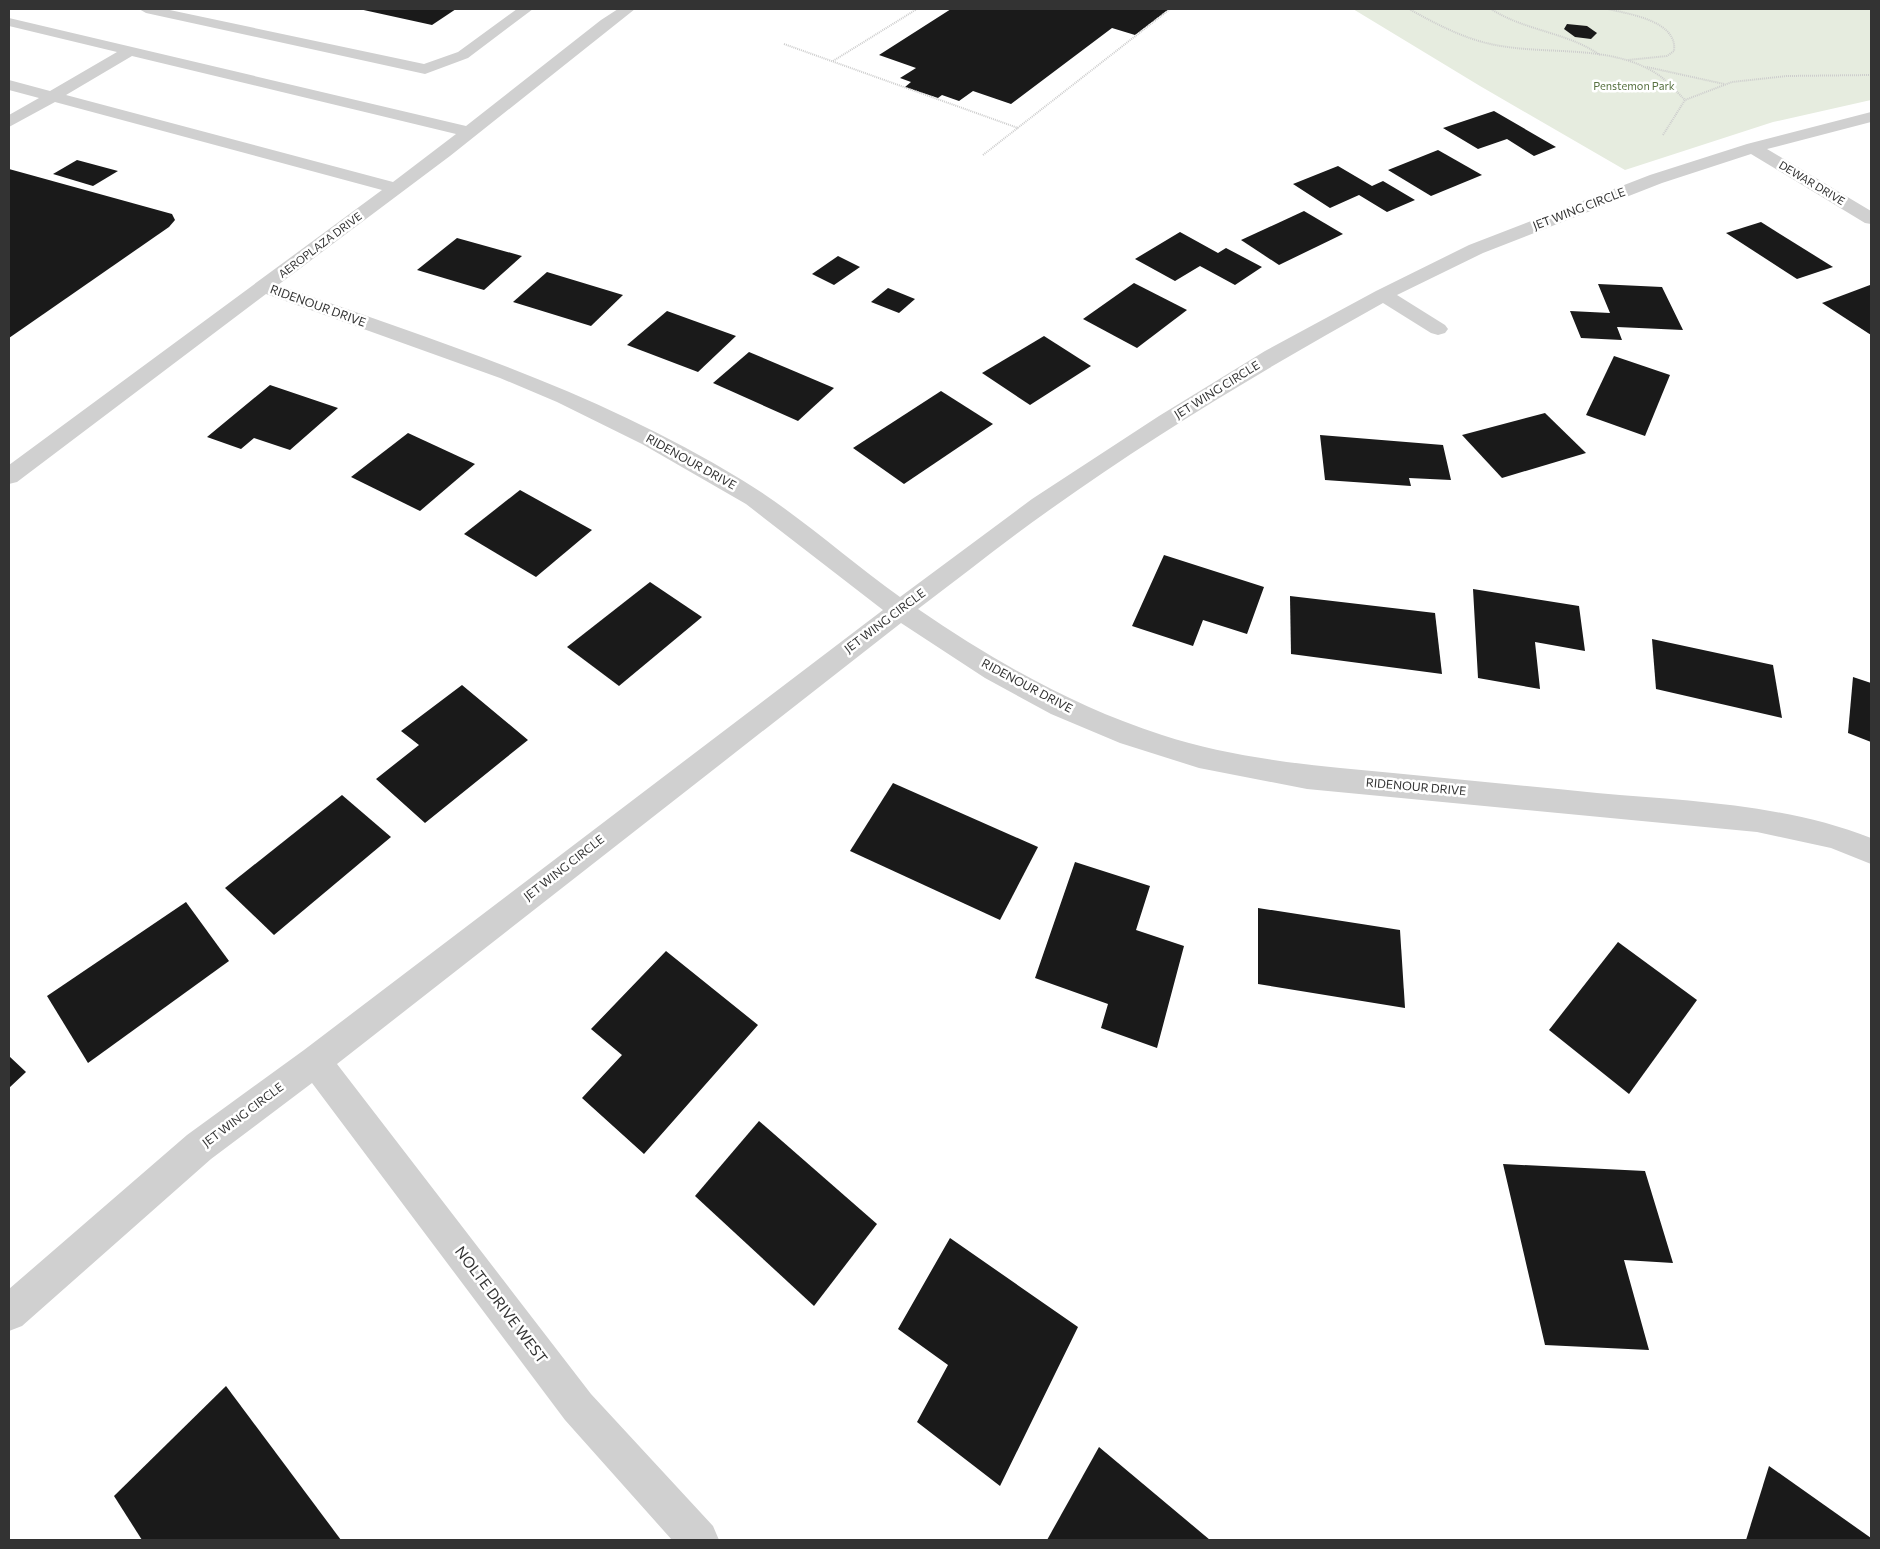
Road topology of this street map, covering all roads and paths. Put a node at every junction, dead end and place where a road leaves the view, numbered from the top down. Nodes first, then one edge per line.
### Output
1 (146, 9) edge
2 (526, 9) edge
3 (628, 9) edge
4 (917, 9) edge
5 (1170, 9) edge
6 (1408, 9) edge
7 (1446, 9) edge
8 (1461, 9) edge
9 (1491, 9) edge
10 (1608, 9) edge
11 (9, 22) edge
12 (784, 44) dead end
13 (130, 51) junction
14 (1600, 55) junction
15 (1623, 60) junction
16 (833, 62) junction
17 (1644, 67) junction
18 (1871, 75) edge
19 (1724, 84) junction
20 (9, 85) edge
21 (52, 97) junction
22 (1685, 100) junction
23 (1871, 117) edge
24 (9, 122) edge
25 (1018, 128) junction
26 (469, 132) junction
27 (1660, 139) dead end
28 (1753, 148) junction
29 (983, 155) dead end
30 (396, 188) junction
31 (1871, 219) edge
32 (265, 287) junction
33 (1383, 295) junction
34 (1438, 328) dead end
35 (9, 476) edge
36 (900, 610) junction
37 (1871, 850) edge
38 (316, 1060) junction
39 (9, 1313) edge
40 (699, 1540) edge

1 - 2 street
3 - 26 street, AEROPLAZA DRIVE
4 - 16 path
5 - 25 path
6 - 14 path
7 - 8 path
9 - 14 path
10 - 15 path
11 - 13 street
12 - 16 path
13 - 21 street
13 - 26 street
14 - 15 path
15 - 17 path
16 - 25 path
17 - 19 path
17 - 22 path
18 - 19 path
19 - 22 path
20 - 21 street
21 - 24 street
21 - 30 street
22 - 27 path
23 - 28 street, JET WING CIRCLE
25 - 29 path
26 - 30 street, AEROPLAZA DRIVE
28 - 31 street, DEWAR DRIVE
28 - 33 street, JET WING CIRCLE
30 - 32 street, AEROPLAZA DRIVE
32 - 35 street, AEROPLAZA DRIVE
32 - 36 street, RIDENOUR DRIVE
33 - 34 street
33 - 36 street, JET WING CIRCLE
36 - 37 street, RIDENOUR DRIVE
36 - 38 street, JET WING CIRCLE
38 - 39 street, JET WING CIRCLE
38 - 40 street, NOLTE DRIVE WEST

